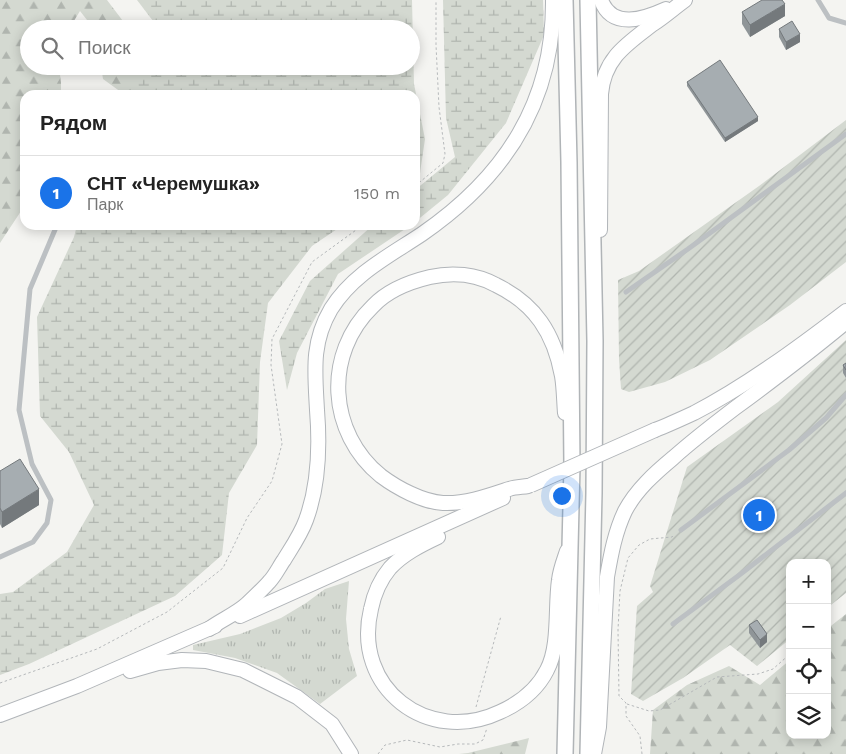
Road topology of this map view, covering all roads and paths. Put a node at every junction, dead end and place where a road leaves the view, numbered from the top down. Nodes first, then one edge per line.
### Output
1 (436, 0) edge
2 (553, 0) edge
3 (566, 0) edge
4 (588, 0) edge
5 (601, 0) edge
6 (818, 0) edge
7 (684, 1) edge
8 (846, 24) edge
9 (846, 134) edge
10 (420, 182) edge
11 (55, 230) edge
12 (356, 230) edge
13 (593, 276) junction
14 (626, 292) dead end
15 (846, 312) edge
16 (846, 322) edge
17 (846, 395) edge
18 (572, 466) junction
19 (529, 486) junction
20 (846, 493) edge
21 (488, 505) junction
22 (681, 530) joint
23 (570, 541) junction
24 (0, 557) edge
25 (501, 616) dead end
26 (673, 624) dead end
27 (208, 630) junction
28 (786, 658) edge
29 (0, 683) edge
30 (77, 686) junction
31 (626, 703) junction
32 (0, 715) edge
33 (492, 716) junction
34 (472, 721) junction
35 (351, 754) edge
36 (378, 754) edge
37 (565, 754) edge
38 (588, 754) edge
39 (594, 754) edge
40 (642, 754) edge

1 - 10 path
2 - 27 main road
3 - 18 main road
4 - 13 main road
5 - 7 main road
6 - 8 lane
7 - 13 main road
9 - 14 lane
11 - 24 lane
12 - 29 path
13 - 38 main road
15 - 19 main road, bridge
16 - 39 main road
17 - 22 lane
18 - 19 main road
18 - 23 main road
19 - 21 main road
20 - 26 lane
21 - 27 main road
21 - 34 main road
22 - 31 path
23 - 33 main road
23 - 37 main road
25 - 34 path
27 - 30 main road
28 - 31 path
30 - 32 main road
30 - 35 main road
31 - 40 path
33 - 34 main road
33 - 36 path

